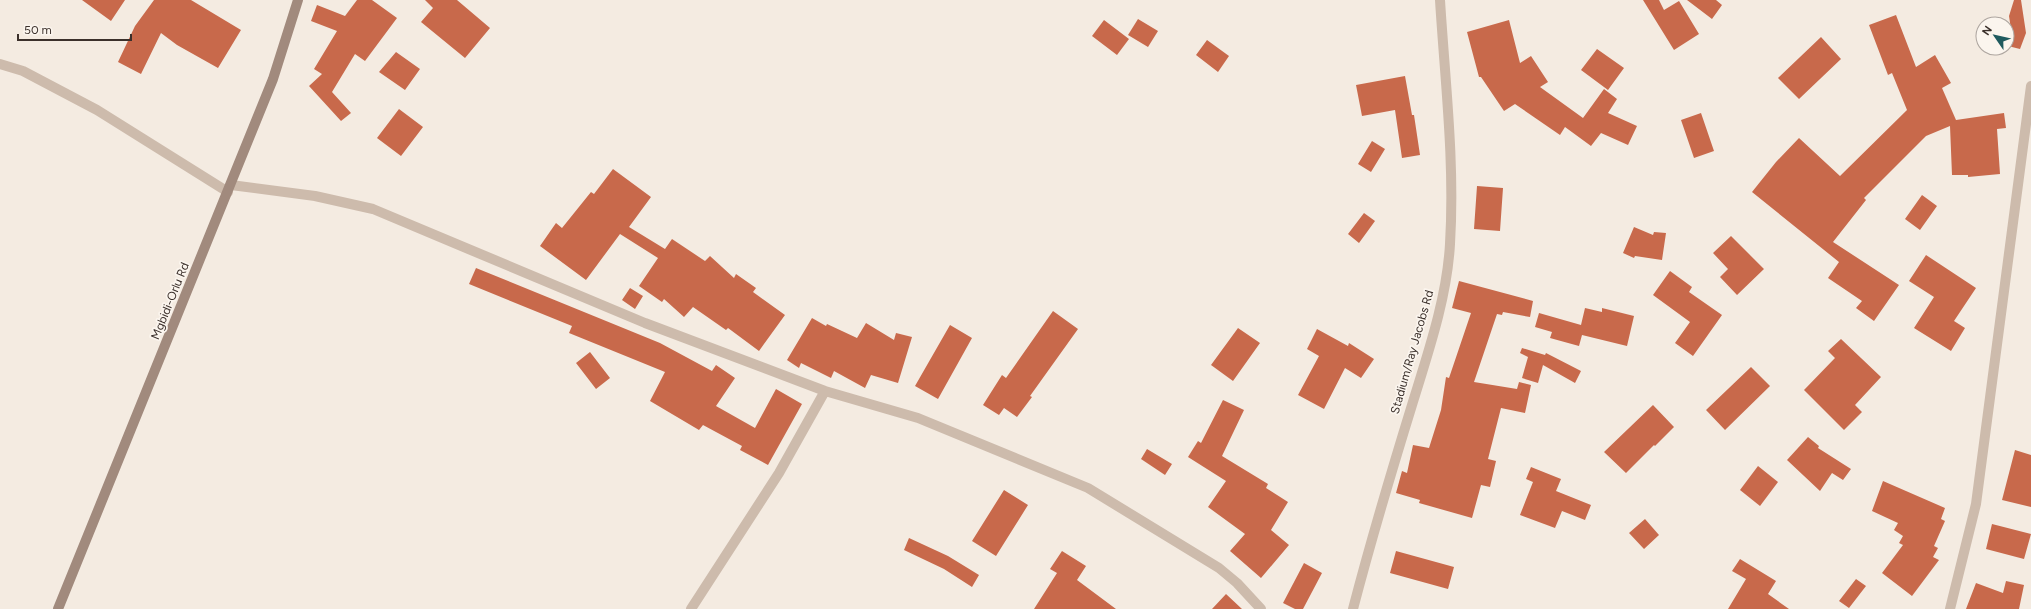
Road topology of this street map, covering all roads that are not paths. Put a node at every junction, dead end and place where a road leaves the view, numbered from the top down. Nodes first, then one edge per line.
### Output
1 (298, 0) edge
2 (1440, 0) edge
3 (0, 64) edge
4 (2031, 86) edge
5 (229, 189) junction
6 (825, 391) junction
7 (58, 609) edge
8 (691, 609) edge
9 (1261, 609) edge
10 (1353, 609) edge
11 (1950, 609) edge

1 - 5 main road, Mgbidi-Orlu Rd
2 - 10 street, Stadium/Ray Jacobs Rd
3 - 5 street
4 - 11 street
5 - 6 street
5 - 7 main road, Mgbidi-Orlu Rd
6 - 8 street
6 - 9 street

